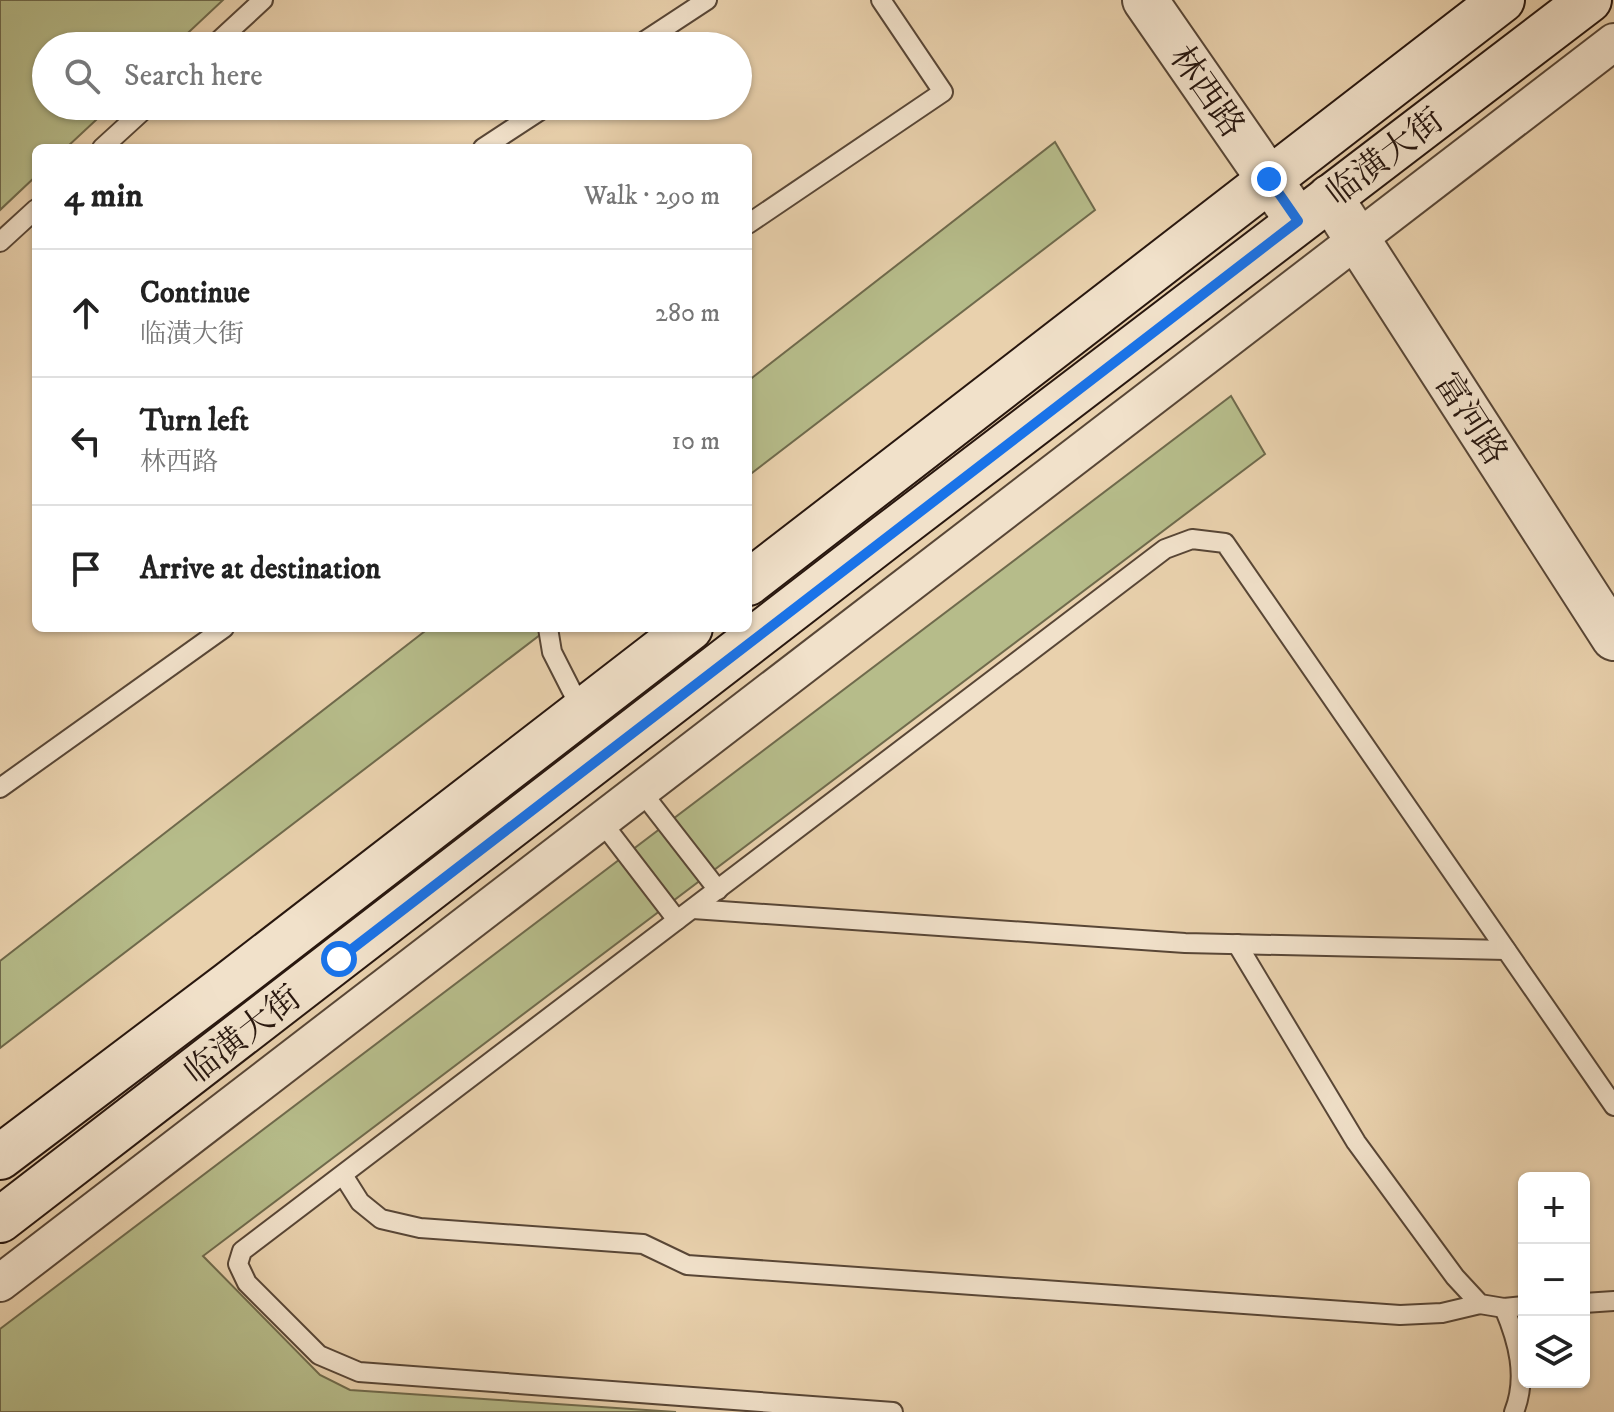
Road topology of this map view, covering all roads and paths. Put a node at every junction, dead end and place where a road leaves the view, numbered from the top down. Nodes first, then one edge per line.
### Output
1 (263, 0) edge
2 (707, 0) edge
3 (881, 0) edge
4 (1145, 0) edge
5 (1502, 0) edge
6 (1589, 0) edge
7 (228, 32) edge
8 (658, 32) edge
9 (1614, 42) edge
10 (133, 120) edge
11 (526, 120) edge
12 (106, 144) edge
13 (489, 144) edge
14 (1269, 179) junction
15 (1314, 209) junction
16 (32, 213) edge
17 (752, 221) edge
18 (1357, 240) junction
19 (0, 242) edge
20 (752, 580) edge
21 (218, 632) edge
22 (549, 632) edge
23 (683, 632) edge
24 (1614, 638) edge
25 (582, 711) junction
26 (0, 788) edge
27 (641, 791) junction
28 (601, 821) junction
29 (718, 890) junction
30 (693, 909) junction
31 (677, 920) junction
32 (1237, 944) junction
33 (1506, 950) junction
34 (1614, 1106) edge
35 (0, 1157) edge
36 (343, 1175) junction
37 (0, 1220) edge
38 (0, 1283) edge
39 (1614, 1301) edge
40 (1590, 1303) edge
41 (1480, 1304) junction
42 (1518, 1307) edge
43 (1504, 1308) junction
44 (893, 1412) edge
45 (1514, 1412) edge

1 - 7 lane
2 - 8 lane
3 - 17 lane
4 - 14 main road, 林西路
5 - 14 main road, 临潢大街
6 - 15 main road, 临潢大街
9 - 18 street
10 - 12 lane
11 - 13 lane
14 - 15 main road, 林西路
14 - 20 main road, 临潢大街
15 - 18 main road, 富河路
15 - 37 main road, 临潢大街
16 - 19 lane
18 - 24 main road, 富河路
18 - 27 street
21 - 26 lane
22 - 25 lane
23 - 25 main road, 临潢大街
25 - 35 main road, 临潢大街
27 - 28 street
27 - 29 lane
28 - 31 lane
28 - 38 street
29 - 30 lane
29 - 33 lane
30 - 31 lane
30 - 32 lane
31 - 36 lane
32 - 33 lane
32 - 41 lane
33 - 34 lane
36 - 41 lane
36 - 44 lane
39 - 40 lane
41 - 43 lane
42 - 43 lane
43 - 45 lane

